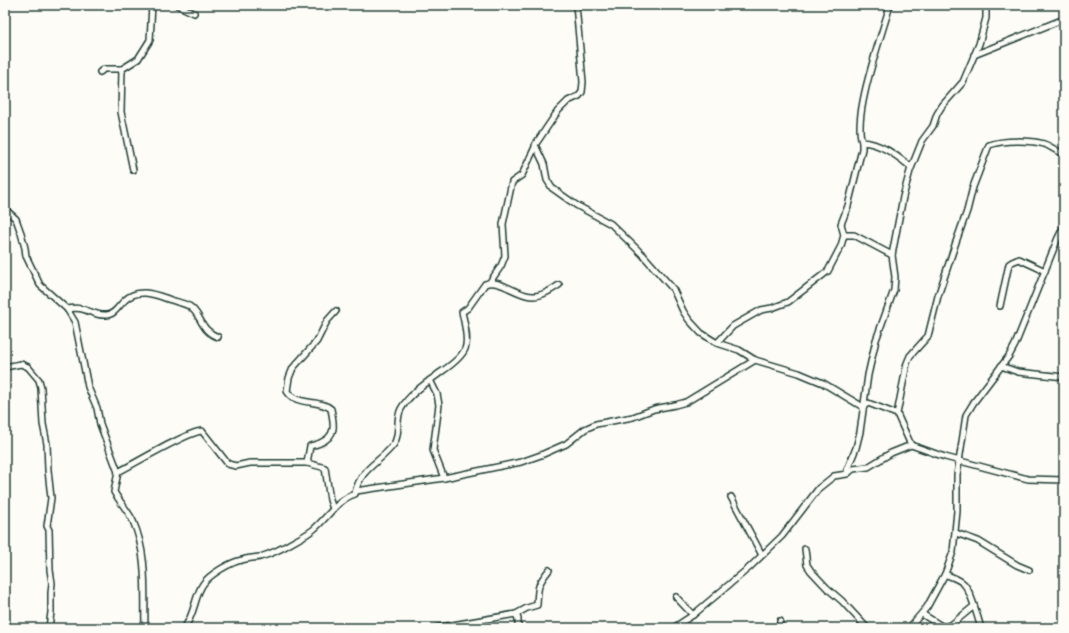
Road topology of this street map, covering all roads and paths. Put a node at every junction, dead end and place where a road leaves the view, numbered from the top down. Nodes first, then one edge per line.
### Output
1 (152, 5) edge
2 (177, 5) edge
3 (576, 5) edge
4 (890, 5) edge
5 (986, 5) edge
6 (194, 13) dead end
7 (1064, 19) edge
8 (974, 54) junction
9 (122, 70) junction
10 (100, 72) dead end
11 (862, 142) junction
12 (535, 147) junction
13 (1064, 153) edge
14 (911, 167) junction
15 (133, 170) dead end
16 (5, 209) edge
17 (1064, 226) edge
18 (844, 234) junction
19 (892, 255) junction
20 (1045, 271) junction
21 (490, 282) junction
22 (559, 285) dead end
23 (1000, 306) dead end
24 (67, 309) junction
25 (336, 311) dead end
26 (218, 337) dead end
27 (717, 343) junction
28 (755, 360) junction
29 (1001, 366) junction
30 (5, 367) edge
31 (1064, 377) edge
32 (430, 380) junction
33 (863, 407) junction
34 (897, 414) junction
35 (911, 445) junction
36 (958, 461) junction
37 (307, 463) junction
38 (118, 472) junction
39 (848, 474) junction
40 (444, 478) junction
41 (1064, 480) edge
42 (355, 494) junction
43 (730, 497) dead end
44 (333, 509) junction
45 (956, 533) junction
46 (805, 549) dead end
47 (762, 556) junction
48 (549, 570) dead end
49 (1029, 570) dead end
50 (944, 574) junction
51 (676, 597) dead end
52 (974, 606) junction
53 (516, 614) junction
54 (922, 614) junction
55 (693, 615) junction
56 (780, 621) dead end
57 (49, 628) edge
58 (145, 628) edge
59 (184, 628) edge
60 (435, 628) edge
61 (518, 628) edge
62 (674, 628) edge
63 (779, 628) edge
64 (867, 628) edge
65 (909, 628) edge
66 (982, 628) edge

1 - 9 street
2 - 6 street
3 - 12 street
4 - 11 street
5 - 8 street
7 - 8 street
8 - 14 street
9 - 10 street
9 - 15 street
11 - 14 street
11 - 18 street
12 - 21 street
12 - 27 street
13 - 34 street
14 - 19 street
16 - 24 street
17 - 20 street
18 - 19 street
18 - 27 street
19 - 33 street
20 - 23 street
20 - 29 street
21 - 22 street
21 - 32 street
24 - 26 street
24 - 38 street
25 - 37 street
27 - 28 street
28 - 33 street
28 - 40 street
29 - 31 street
29 - 36 street
30 - 57 street
32 - 40 street
32 - 42 street
33 - 34 street
33 - 39 street
34 - 35 street
35 - 36 street
35 - 39 street
36 - 41 street
36 - 45 street
37 - 38 street
37 - 44 street
38 - 58 street
39 - 47 street
40 - 42 street
42 - 44 street
43 - 47 street
44 - 59 street
45 - 49 street
45 - 50 street
46 - 64 street
47 - 55 street
48 - 53 street
50 - 52 street
50 - 54 street
51 - 55 street
52 - 54 street
52 - 66 street
53 - 60 street
53 - 61 street
54 - 65 street
55 - 62 street
56 - 63 street

